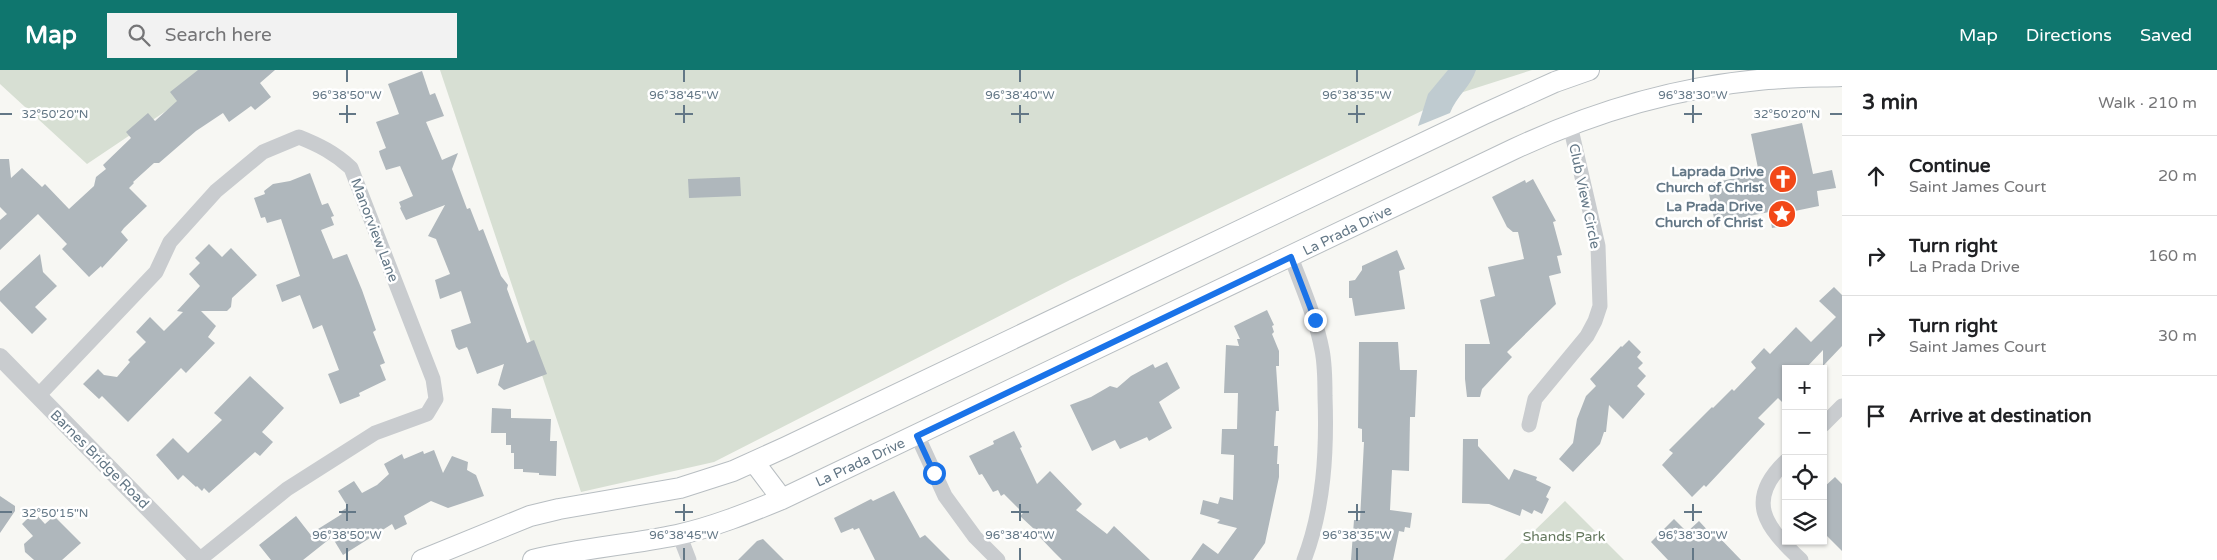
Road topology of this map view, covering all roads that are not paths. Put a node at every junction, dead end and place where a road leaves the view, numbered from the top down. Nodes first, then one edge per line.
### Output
1 (1590, 70) edge
2 (1842, 76) edge
3 (1570, 125) junction
4 (1291, 257) junction
5 (0, 357) edge
6 (38, 396) junction
7 (1842, 406) edge
8 (1827, 420) edge
9 (1529, 425) dead end
10 (917, 436) junction
11 (754, 462) junction
12 (1782, 465) edge
13 (782, 499) junction
14 (679, 534) junction
15 (199, 560) edge
16 (422, 560) edge
17 (533, 560) edge
18 (689, 560) edge
19 (998, 560) edge
20 (1304, 560) edge
21 (1800, 560) edge

1 - 11 main road
2 - 3 main road, La Prada Drive
3 - 4 main road, La Prada Drive
3 - 9 street, Club View Circle
4 - 10 main road, La Prada Drive
4 - 20 street
5 - 6 street, Barnes Bridge Road
6 - 15 street, Barnes Bridge Road
6 - 15 street, Manorview Lane
7 - 8 street
10 - 13 main road, La Prada Drive
10 - 19 street
11 - 13 main road
11 - 16 main road
12 - 21 street
13 - 14 main road, La Prada Drive
14 - 17 main road, La Prada Drive
14 - 18 street

